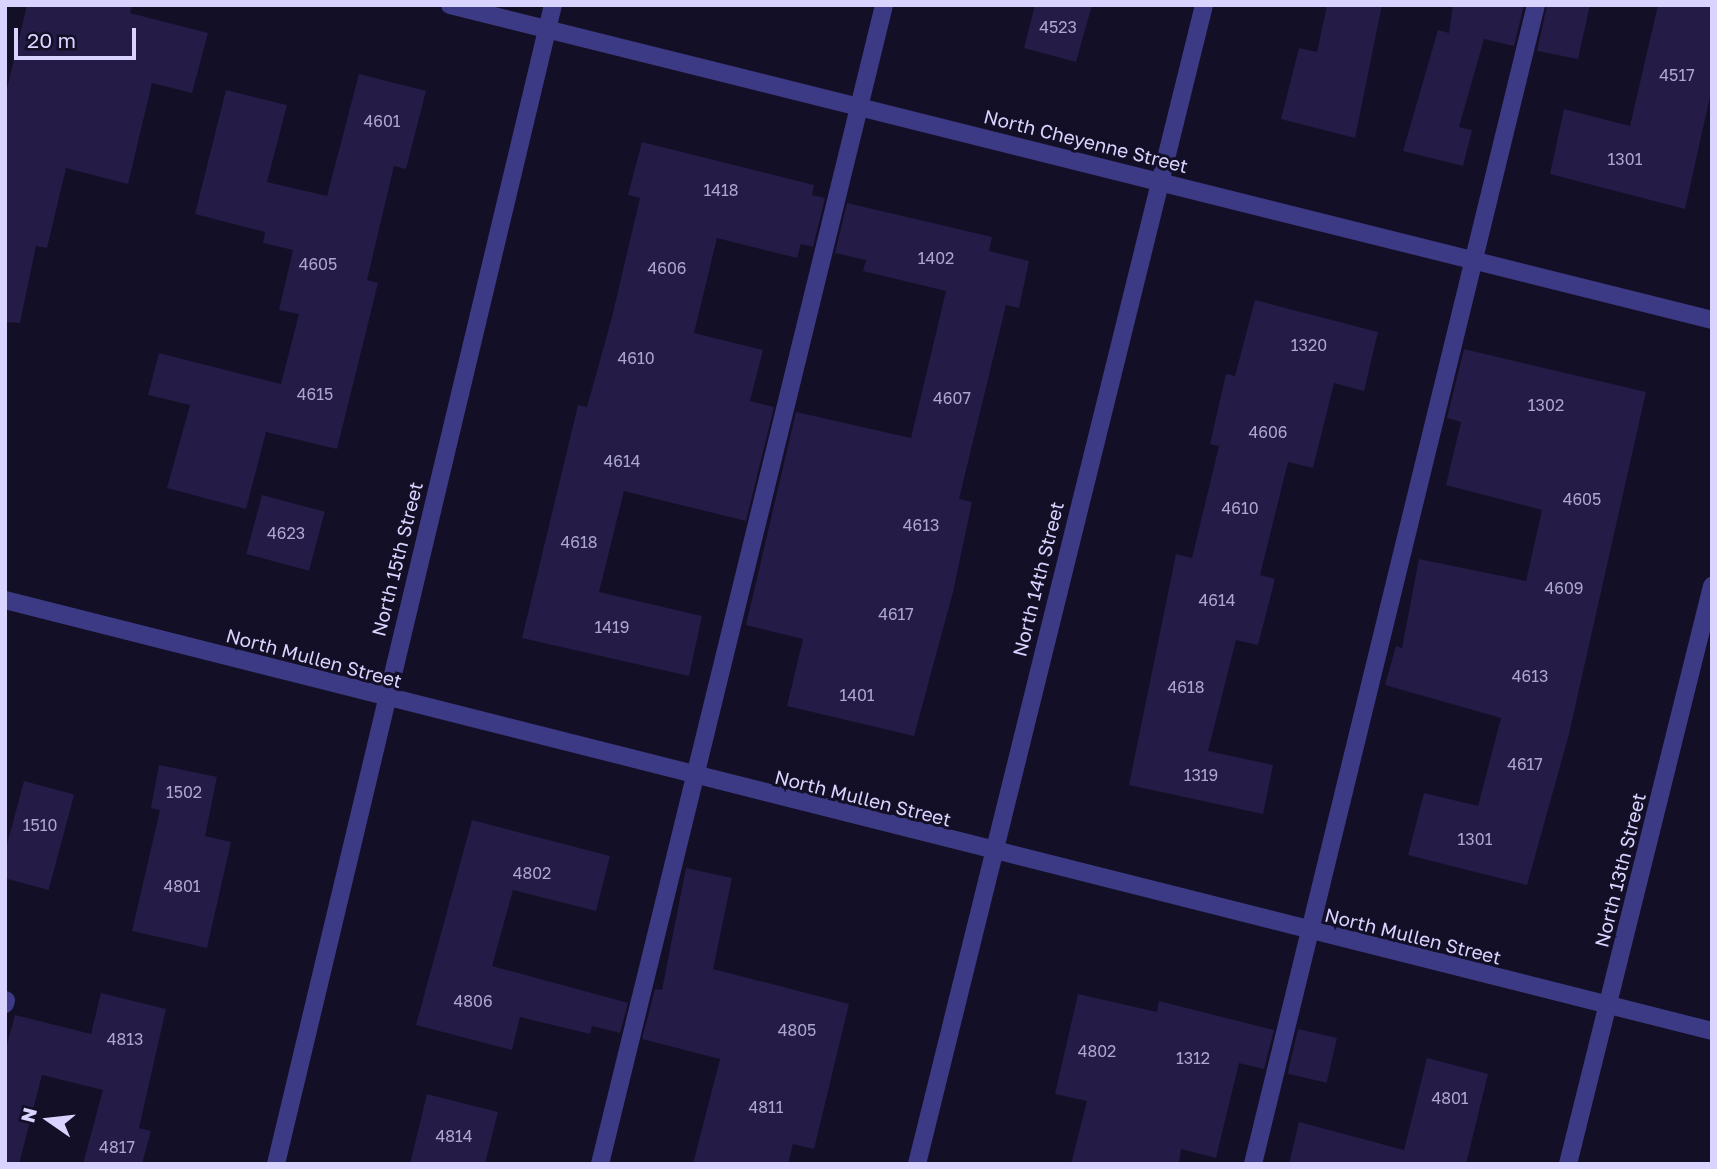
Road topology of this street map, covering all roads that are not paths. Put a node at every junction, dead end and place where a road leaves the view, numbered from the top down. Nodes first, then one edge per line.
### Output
1 (450, 5) edge
2 (553, 5) edge
3 (884, 5) edge
4 (1204, 5) edge
5 (1536, 5) edge
6 (547, 28) junction
7 (858, 106) junction
8 (1159, 181) junction
9 (1475, 256) junction
10 (1712, 320) edge
11 (1712, 586) edge
12 (5, 600) edge
13 (384, 698) junction
14 (696, 777) junction
15 (992, 852) junction
16 (1310, 932) junction
17 (1607, 1007) junction
18 (1712, 1031) edge
19 (276, 1164) edge
20 (600, 1164) edge
21 (917, 1164) edge
22 (1253, 1164) edge
23 (1568, 1164) edge

1 - 6 street, North Cheyenne Street
2 - 6 street, North 15th Street
3 - 7 street
4 - 8 street, North 14th Street
5 - 9 street
6 - 7 street, North Cheyenne Street
6 - 13 street, North 15th Street
7 - 8 street, North Cheyenne Street
7 - 14 street
8 - 9 street, North Cheyenne Street
8 - 15 street, North 14th Street
9 - 10 street, North Cheyenne Street
9 - 16 street
11 - 17 street, North 13th Street
12 - 13 street, North Mullen Street
13 - 14 street, North Mullen Street
13 - 19 street, North 15th Street
14 - 15 street, North Mullen Street
14 - 20 street
15 - 16 street, North Mullen Street
15 - 21 street, North 14th Street
16 - 17 street, North Mullen Street
16 - 22 street
17 - 18 street, North Mullen Street
17 - 23 street, North 13th Street

